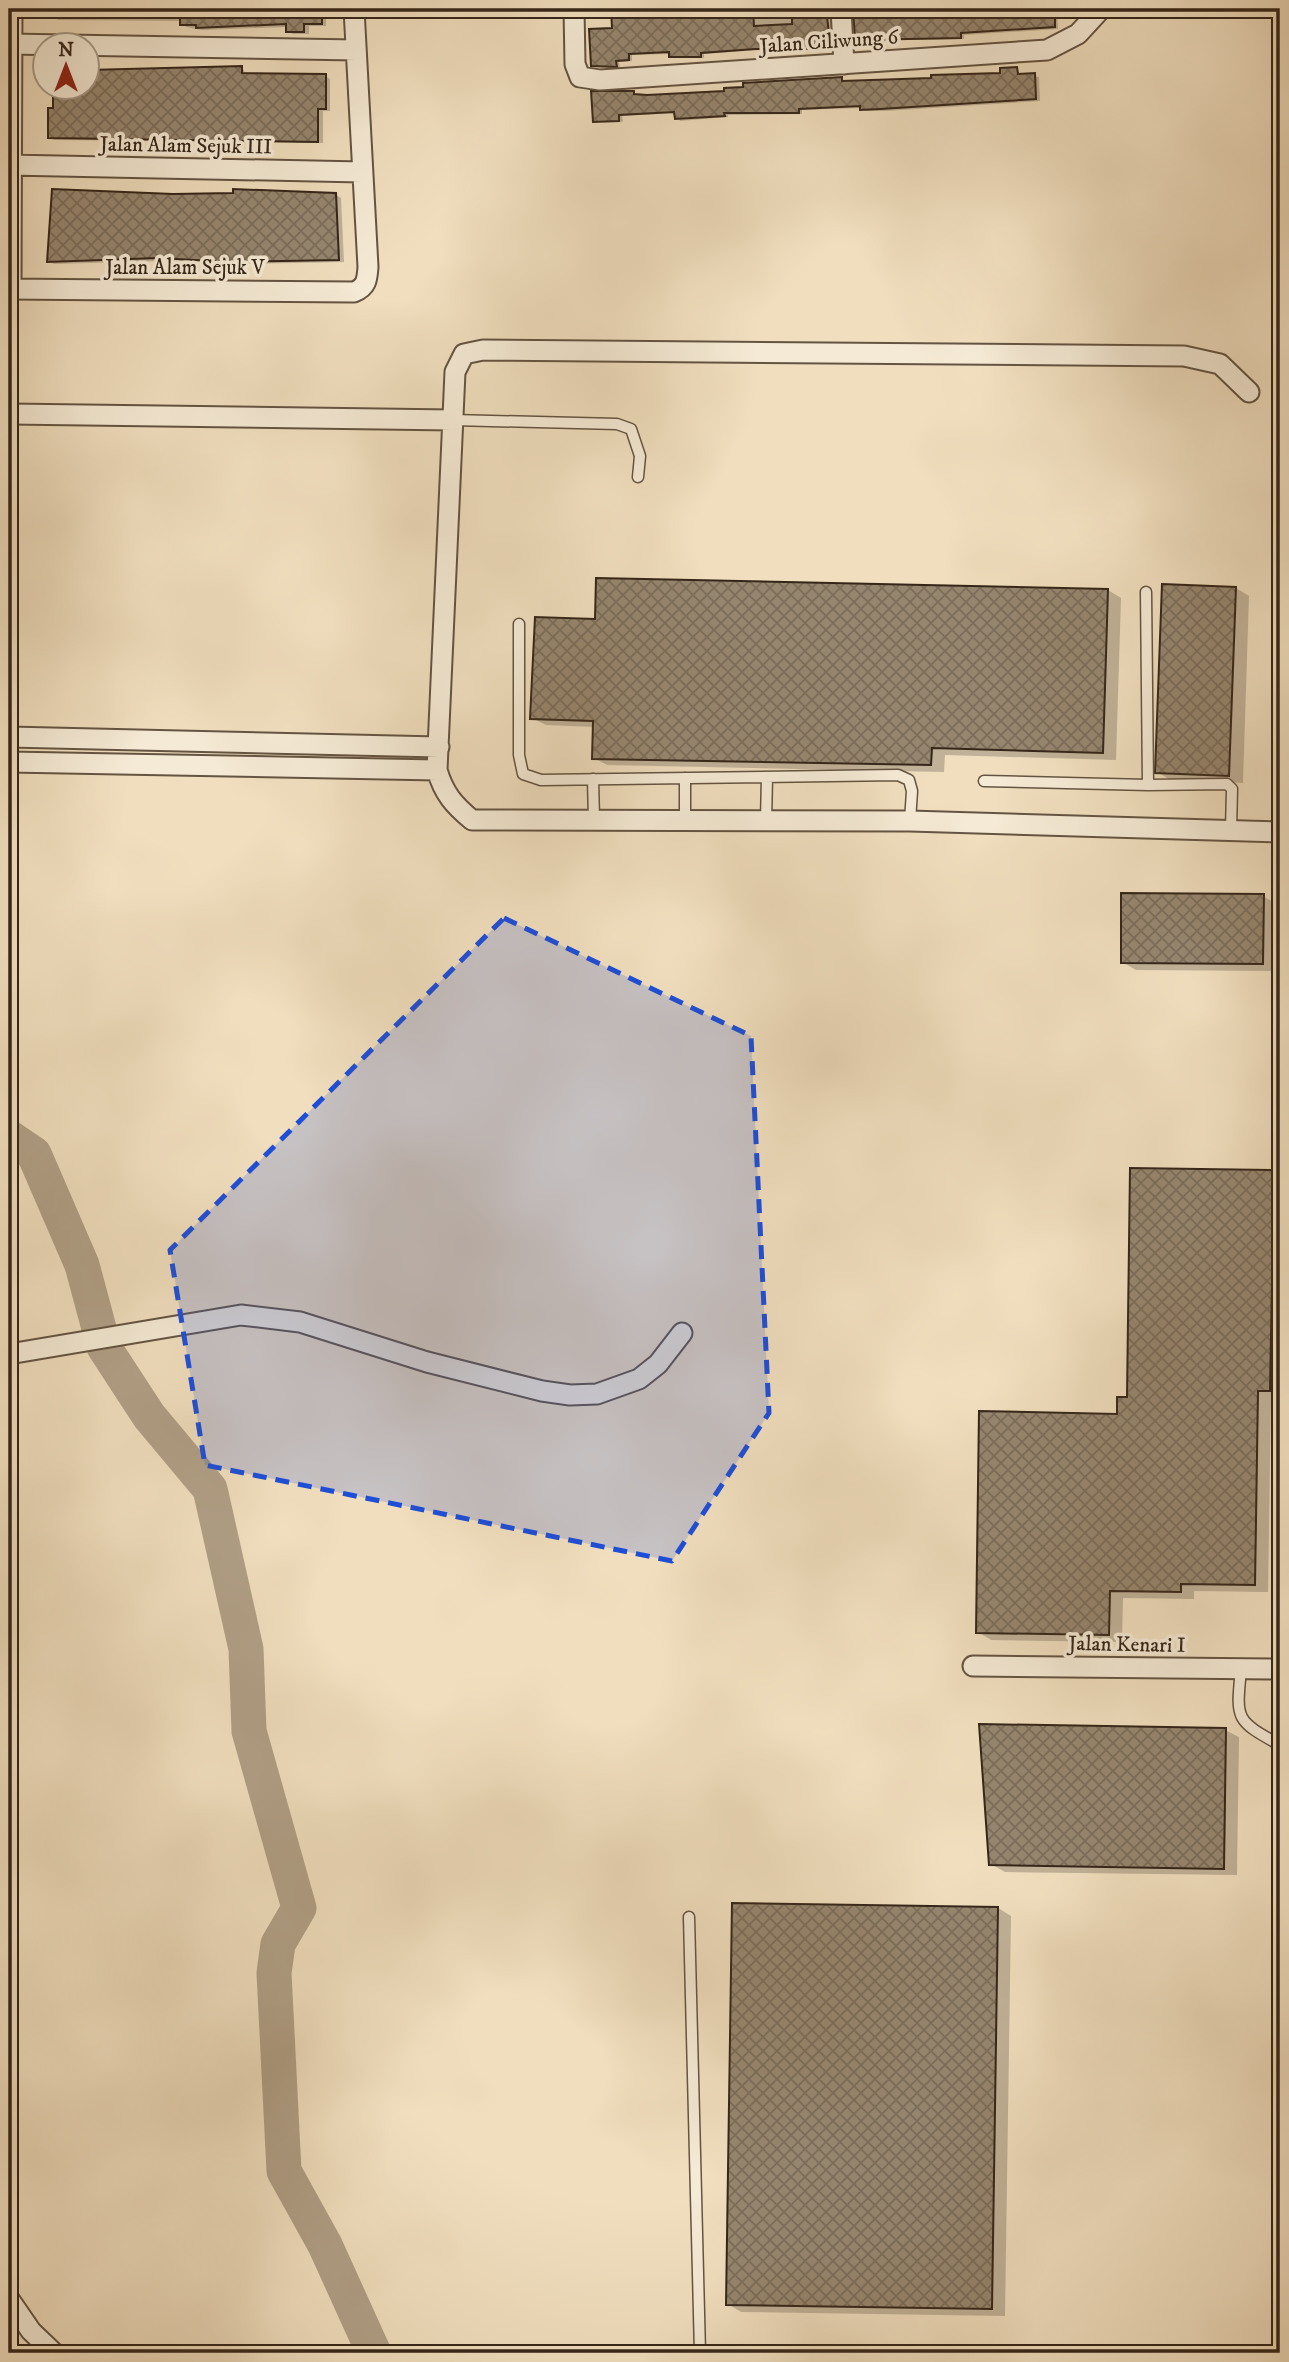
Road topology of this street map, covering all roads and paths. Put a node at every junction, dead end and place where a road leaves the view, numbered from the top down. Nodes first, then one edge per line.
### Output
1 (12, 9) edge
2 (354, 9) edge
3 (574, 9) edge
4 (841, 9) edge
5 (1101, 9) edge
6 (10, 44) edge
7 (356, 50) junction
8 (845, 64) junction
9 (10, 165) edge
10 (362, 172) junction
11 (10, 289) edge
12 (1249, 392) dead end
13 (9, 414) edge
14 (452, 420) junction
15 (638, 477) dead end
16 (1146, 592) dead end
17 (519, 624) dead end
18 (9, 737) edge
19 (439, 747) junction
20 (9, 762) edge
21 (438, 770) junction
22 (767, 777) junction
23 (685, 778) junction
24 (593, 779) junction
25 (984, 781) dead end
26 (1148, 785) junction
27 (594, 820) junction
28 (685, 820) junction
29 (766, 821) junction
30 (910, 821) junction
31 (1231, 830) junction
32 (1280, 832) edge
33 (682, 1333) dead end
34 (9, 1354) edge
35 (973, 1666) dead end
36 (1241, 1669) junction
37 (1280, 1669) edge
38 (1280, 1745) edge
39 (689, 1917) dead end
40 (9, 2299) edge
41 (54, 2353) edge
42 (700, 2353) edge

1 - 6 street
2 - 7 street
3 - 8 street, Jalan Ciliwung 6
4 - 8 street
5 - 8 street, Jalan Ciliwung 6
6 - 7 street
6 - 9 street
7 - 10 street
9 - 10 street, Jalan Alam Sejuk III
9 - 11 street
10 - 11 street, Jalan Alam Sejuk V
12 - 14 street
13 - 14 street
14 - 15 lane
14 - 19 street
16 - 26 lane
17 - 24 lane
18 - 19 street
19 - 21 street
20 - 21 street
21 - 27 street
22 - 23 lane
22 - 29 lane
22 - 30 lane
23 - 24 lane
23 - 28 lane
24 - 27 lane
25 - 26 lane
26 - 31 lane
27 - 28 street
28 - 29 street
29 - 30 street
30 - 31 street
31 - 32 street
33 - 34 street
35 - 36 street, Jalan Kenari I
36 - 37 street, Jalan Kenari I
36 - 38 lane
39 - 42 lane
40 - 41 street

